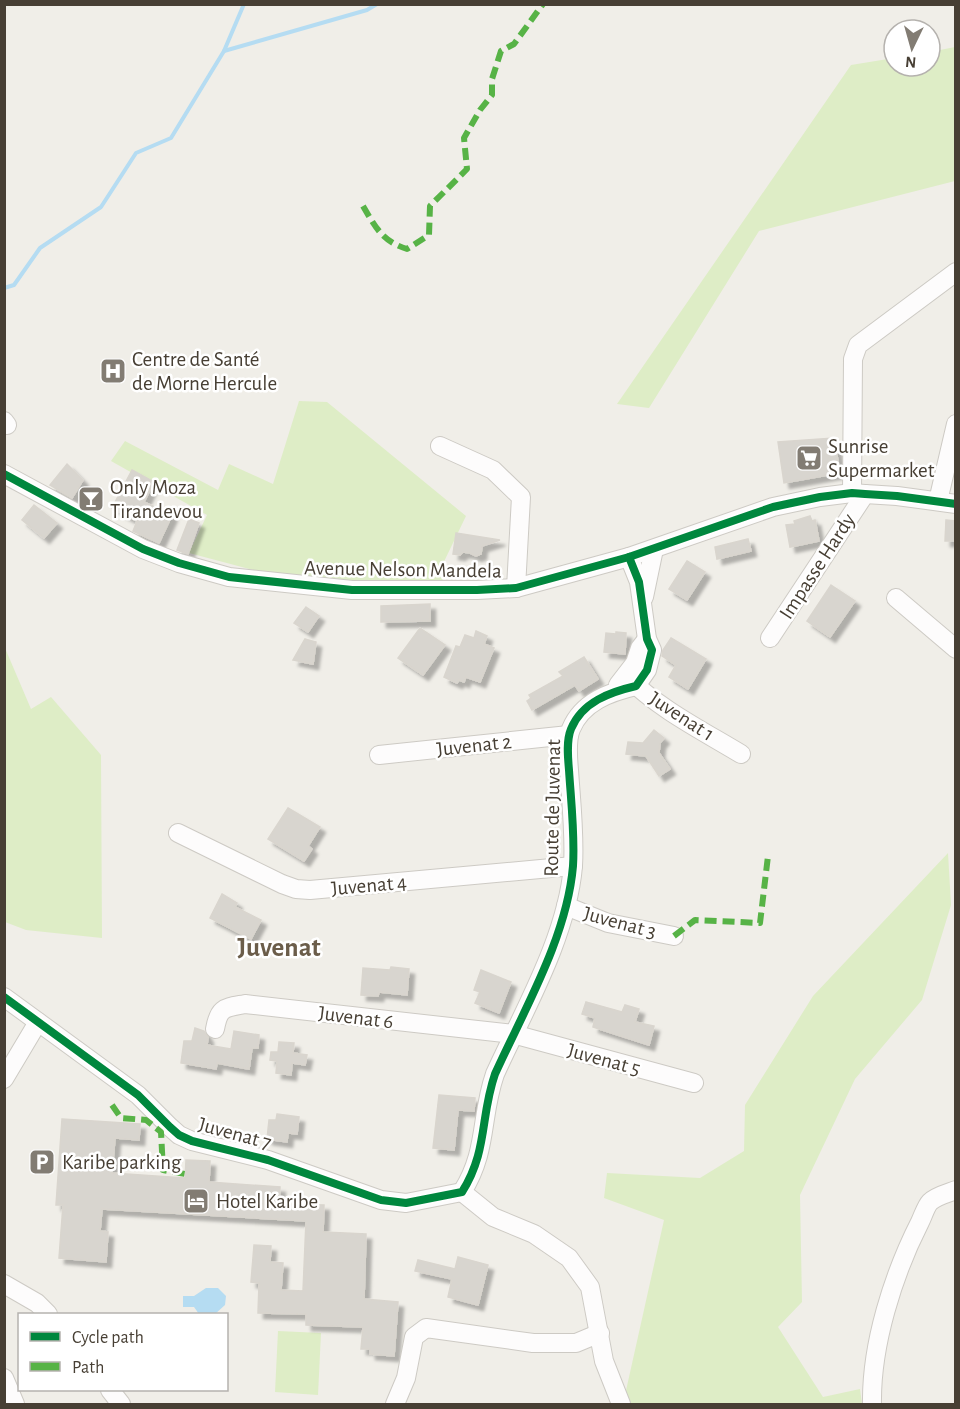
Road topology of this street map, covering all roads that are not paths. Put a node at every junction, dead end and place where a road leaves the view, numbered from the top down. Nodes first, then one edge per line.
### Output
1 (956, 272) edge
2 (956, 424) edge
3 (440, 446) dead end
4 (4, 474) edge
5 (858, 494) junction
6 (947, 503) edge
7 (654, 549) junction
8 (629, 557) junction
9 (516, 588) junction
10 (896, 598) dead end
11 (643, 602) junction
12 (770, 638) dead end
13 (956, 649) edge
14 (631, 681) junction
15 (569, 735) junction
16 (741, 754) dead end
17 (379, 755) dead end
18 (178, 833) dead end
19 (573, 866) junction
20 (566, 906) junction
21 (674, 936) dead end
22 (4, 997) edge
23 (38, 1022) junction
24 (215, 1029) dead end
25 (513, 1035) junction
26 (4, 1079) edge
27 (694, 1083) dead end
28 (956, 1190) edge
29 (462, 1192) junction
30 (4, 1284) edge
31 (47, 1313) edge
32 (600, 1333) junction
33 (4, 1378) edge
34 (111, 1391) edge
35 (15, 1404) edge
36 (121, 1404) edge
37 (395, 1404) edge
38 (621, 1404) edge
39 (872, 1404) edge

1 - 5 street
2 - 6 street
3 - 9 street
4 - 9 street, Avenue Nelson Mandela
5 - 6 street, Avenue Nelson Mandela
5 - 7 street, Avenue Nelson Mandela
5 - 12 street, Impasse Hardy
7 - 8 street, Avenue Nelson Mandela
7 - 11 street, Route de Juvenat
8 - 9 street, Avenue Nelson Mandela
8 - 11 street, Route de Juvenat
10 - 13 street
11 - 14 street, Route de Juvenat
14 - 15 street, Route de Juvenat
14 - 16 street, Juvenat 1
15 - 17 street, Juvenat 2
15 - 19 street, Route de Juvenat
18 - 19 street, Juvenat 4
19 - 20 street, Route de Juvenat
20 - 21 street, Juvenat 3
20 - 25 street, Route de Juvenat
22 - 23 street, Juvenat 7
23 - 26 street
23 - 29 street, Juvenat 7
24 - 25 street, Juvenat 6
25 - 27 street, Juvenat 5
25 - 29 street, Route de Juvenat
28 - 39 street
29 - 32 street
30 - 31 street
32 - 37 street
32 - 38 street
33 - 35 street
34 - 36 street

